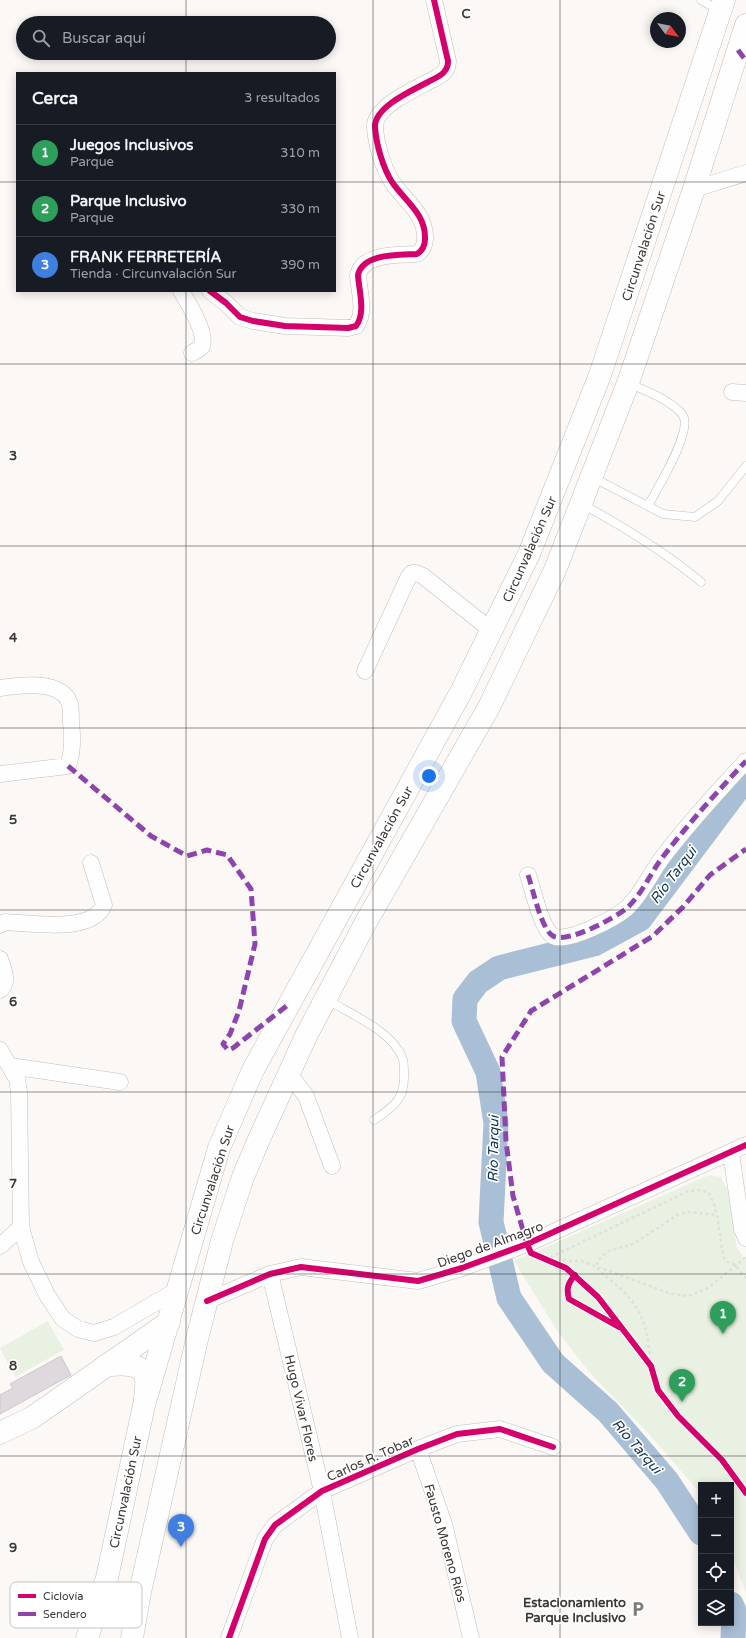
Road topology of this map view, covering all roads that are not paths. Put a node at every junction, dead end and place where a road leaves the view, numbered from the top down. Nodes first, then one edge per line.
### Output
1 (434, 0) edge
2 (701, 0) edge
3 (722, 5) edge
4 (746, 25) edge
5 (742, 56) edge
6 (746, 173) edge
7 (694, 189) junction
8 (182, 292) edge
9 (211, 292) edge
10 (192, 353) dead end
11 (628, 383) junction
12 (746, 466) edge
13 (591, 476) junction
14 (581, 503) junction
15 (648, 506) junction
16 (701, 582) dead end
17 (492, 630) junction
18 (364, 671) dead end
19 (0, 688) edge
20 (746, 761) edge
21 (0, 774) edge
22 (91, 863) dead end
23 (528, 875) dead end
24 (0, 925) edge
25 (0, 959) edge
26 (0, 990) edge
27 (325, 999) junction
28 (0, 1050) edge
29 (10, 1066) junction
30 (289, 1074) junction
31 (120, 1082) dead end
32 (374, 1120) dead end
33 (746, 1145) edge
34 (731, 1153) junction
35 (332, 1166) dead end
36 (21, 1227) junction
37 (746, 1238) edge
38 (0, 1246) edge
39 (270, 1274) junction
40 (179, 1290) junction
41 (206, 1301) junction
42 (169, 1322) junction
43 (105, 1366) junction
44 (144, 1405) junction
45 (0, 1433) edge
46 (553, 1446) dead end
47 (418, 1449) junction
48 (322, 1491) junction
49 (106, 1582) edge
50 (142, 1583) edge
51 (90, 1628) edge
52 (134, 1628) edge
53 (87, 1638) edge
54 (132, 1638) edge
55 (229, 1638) edge
56 (350, 1638) edge
57 (471, 1638) edge

1 - 9 street
2 - 3 lane
3 - 17 main road, Circunvalación Sur
4 - 5 main road
5 - 7 main road
6 - 7 street
7 - 11 main road
8 - 10 street
11 - 13 main road
11 - 15 lane
12 - 15 lane
13 - 14 main road
13 - 15 lane
14 - 16 lane
14 - 27 main road
17 - 18 street
17 - 40 main road, Circunvalación Sur
19 - 21 street
20 - 23 street
22 - 24 street
25 - 26 street
27 - 30 main road
27 - 32 lane
28 - 29 street
29 - 31 street
29 - 36 street
30 - 35 street
30 - 41 main road
33 - 34 street, Diego de Almagro
34 - 37 street
34 - 39 street, Diego de Almagro
36 - 38 street
36 - 40 street
39 - 41 street, Diego de Almagro
39 - 48 street, Hugo Vivar Flores
40 - 42 main road, Circunvalación Sur
41 - 50 main road
42 - 43 main road
42 - 44 main road, Circunvalación Sur
43 - 44 main road
43 - 45 main road
44 - 49 main road, Circunvalación Sur
46 - 47 street, Carlos R. Tobar
47 - 48 street, Carlos R. Tobar
47 - 57 street, Fausto Moreno Ríos
48 - 55 street, Carlos R. Tobar
48 - 56 street, Hugo Vivar Flores
51 - 53 main road, Circunvalación Sur
52 - 54 main road

